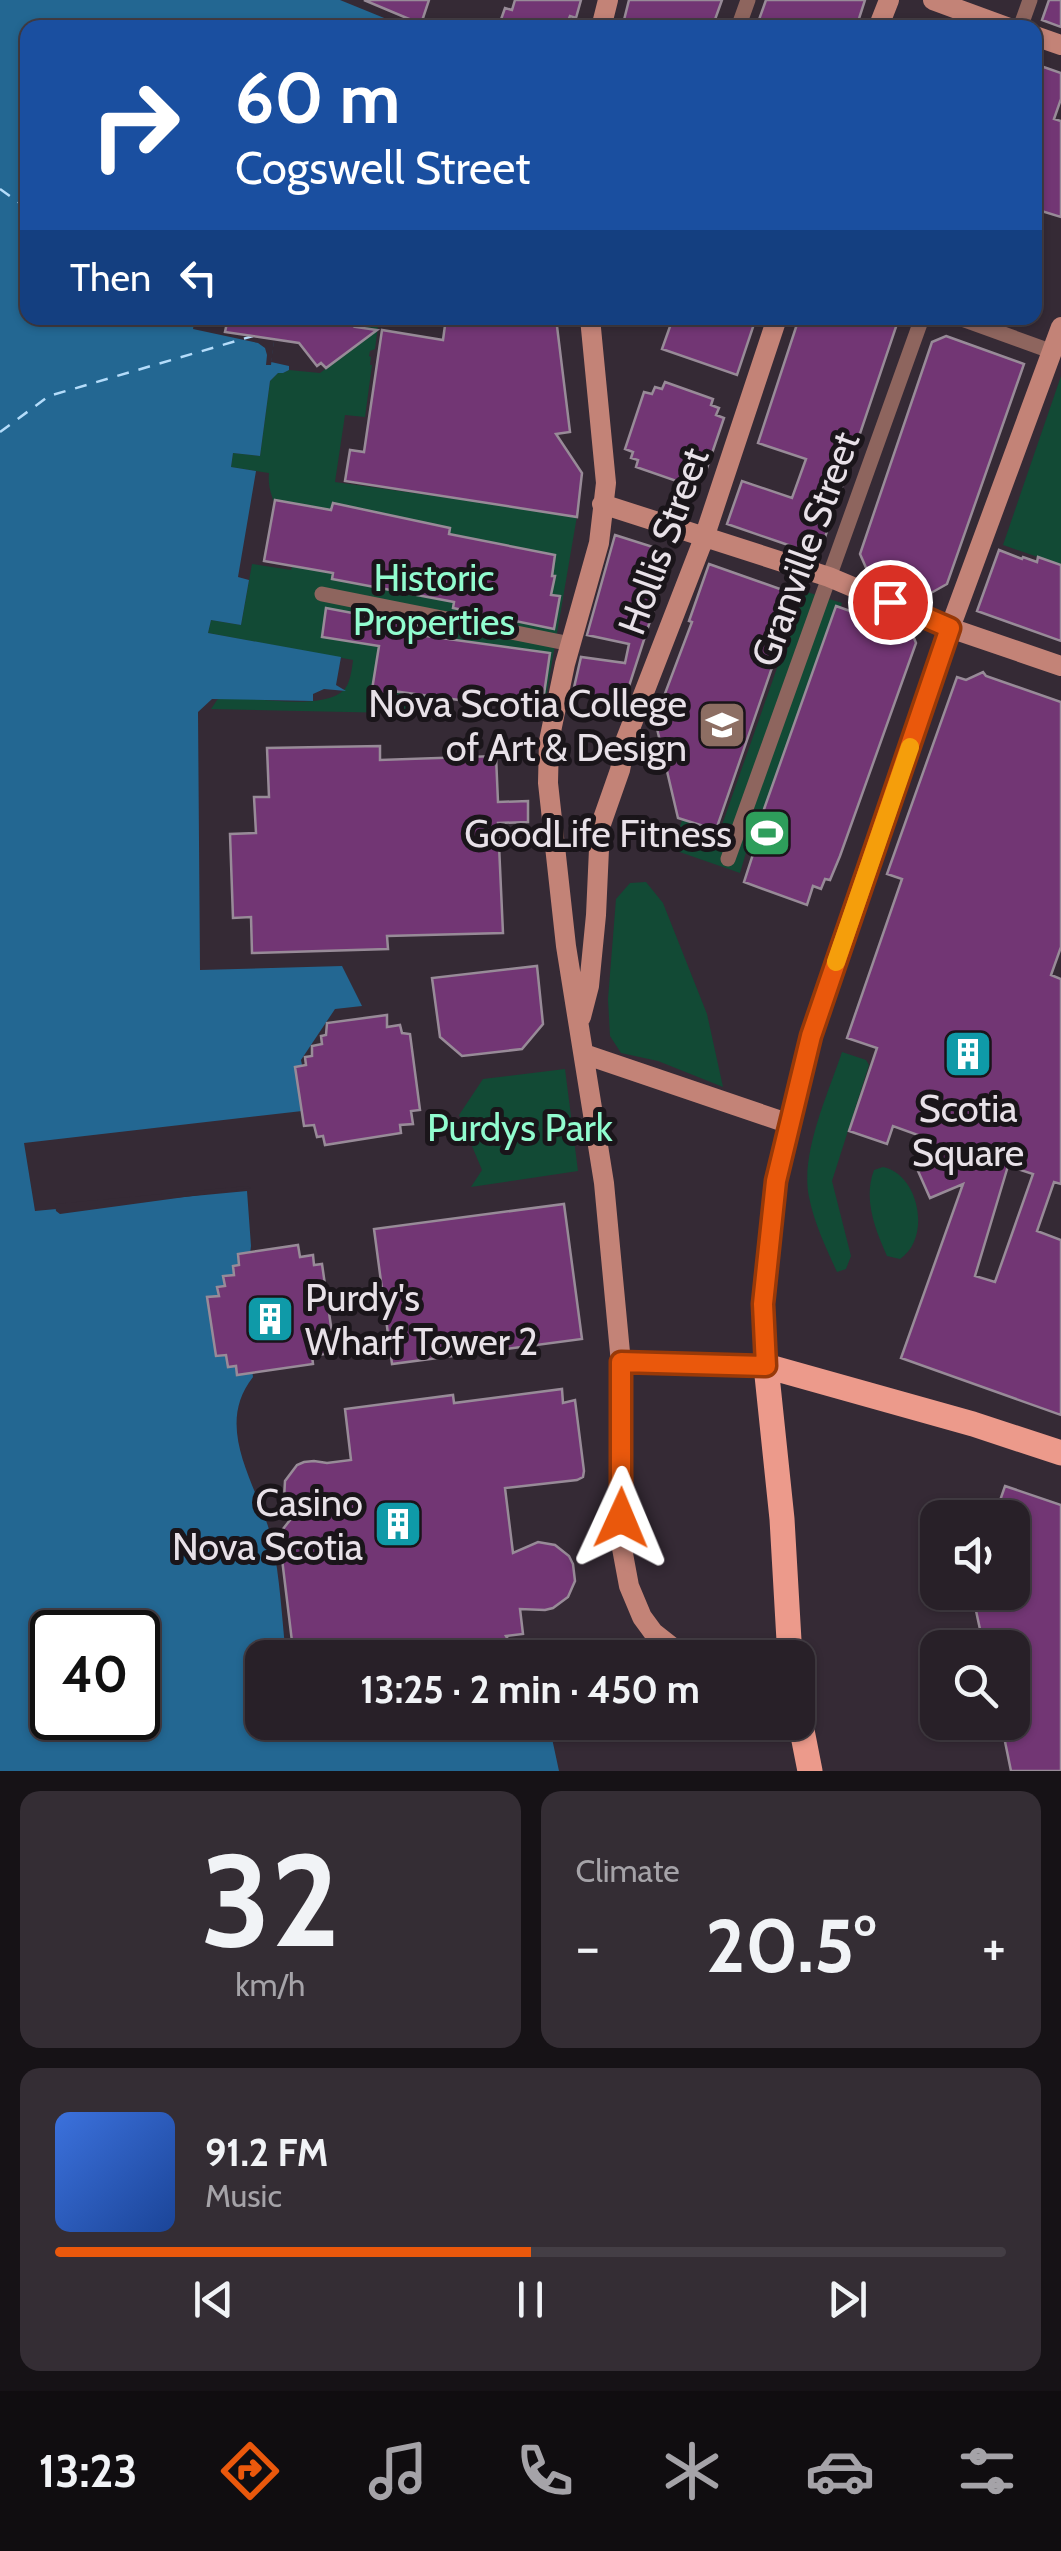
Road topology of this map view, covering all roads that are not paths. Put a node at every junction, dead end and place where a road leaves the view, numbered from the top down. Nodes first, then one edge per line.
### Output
1 (934, 0) edge
2 (988, 20) edge
3 (591, 325) edge
4 (775, 325) edge
5 (919, 325) edge
6 (979, 325) edge
7 (1061, 326) edge
8 (1053, 352) junction
9 (602, 504) junction
10 (704, 538) junction
11 (828, 578) junction
12 (322, 594) dead end
13 (950, 628) junction
14 (571, 644) junction
15 (1061, 666) edge
16 (728, 859) dead end
17 (580, 1024) junction
18 (584, 1054) junction
19 (790, 1124) junction
20 (621, 1362) junction
21 (766, 1366) junction
22 (1061, 1454) edge
23 (663, 1640) edge
24 (789, 1640) edge
25 (804, 1740) edge
26 (810, 1771) edge

1 - 2 street
3 - 9 street
4 - 10 street, Hollis Street
5 - 11 street, Granville Street
6 - 8 street
7 - 8 street
8 - 13 street
9 - 10 street
9 - 14 street
10 - 11 street
10 - 17 street, Hollis Street
11 - 13 street
11 - 16 street, Granville Street
12 - 14 street
13 - 15 street
13 - 19 street
14 - 17 street
17 - 18 street
18 - 19 street
18 - 20 street
19 - 21 street
20 - 21 street
20 - 23 street
21 - 22 main road
21 - 24 main road
25 - 26 main road

